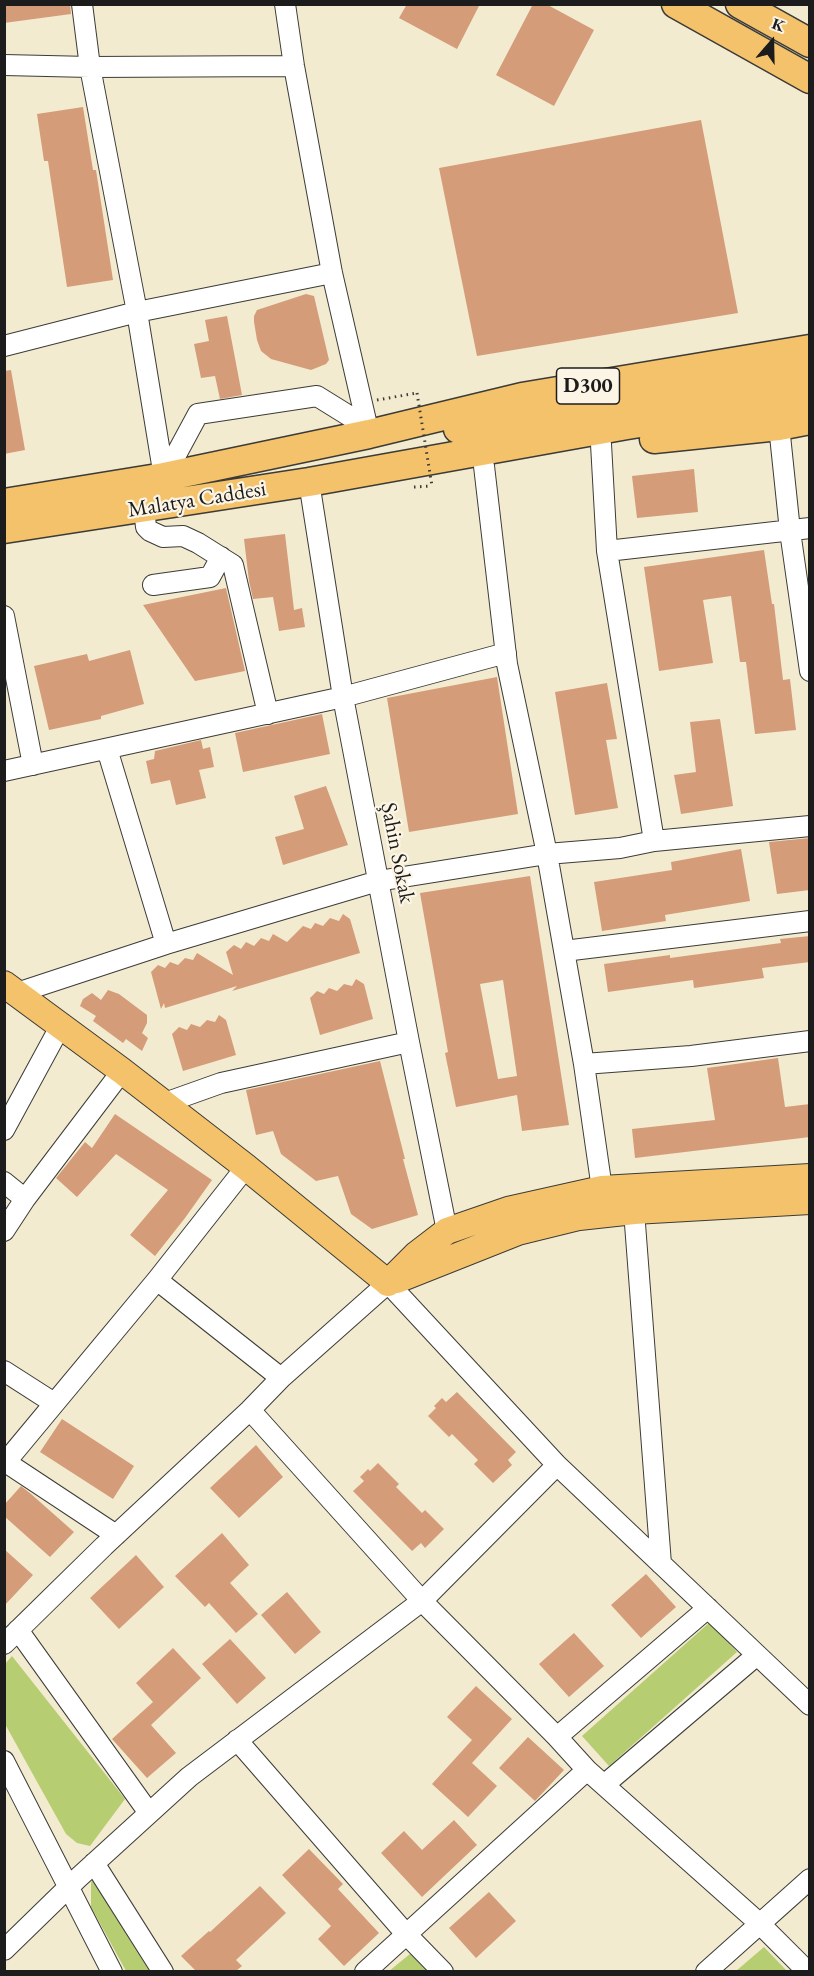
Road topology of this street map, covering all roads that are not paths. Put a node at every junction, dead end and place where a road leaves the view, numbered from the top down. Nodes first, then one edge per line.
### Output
1 (82, 4) edge
2 (285, 4) edge
3 (676, 4) edge
4 (740, 4) edge
5 (810, 43) edge
6 (4, 66) edge
7 (294, 66) junction
8 (90, 67) junction
9 (810, 79) edge
10 (332, 273) junction
11 (137, 312) junction
12 (4, 346) edge
13 (810, 349) edge
14 (810, 375) edge
15 (810, 396) edge
16 (810, 420) edge
17 (779, 426) junction
18 (368, 431) junction
19 (601, 444) junction
20 (484, 466) junction
21 (390, 468) junction
22 (164, 477) junction
23 (309, 482) junction
24 (4, 503) edge
25 (144, 508) junction
26 (4, 529) edge
27 (800, 529) edge
28 (607, 552) junction
29 (221, 557) junction
30 (153, 585) dead end
31 (5, 625) edge
32 (506, 653) junction
33 (810, 671) edge
34 (343, 697) junction
35 (268, 714) junction
36 (107, 749) junction
37 (33, 765) junction
38 (4, 771) edge
39 (810, 826) edge
40 (654, 841) junction
41 (547, 854) junction
42 (378, 880) junction
43 (810, 921) edge
44 (166, 944) junction
45 (564, 951) junction
46 (11, 988) edge
47 (61, 1025) junction
48 (810, 1041) edge
49 (409, 1042) junction
50 (584, 1064) junction
51 (122, 1071) junction
52 (162, 1104) junction
53 (4, 1130) edge
54 (246, 1167) junction
55 (810, 1177) edge
56 (4, 1182) edge
57 (602, 1189) junction
58 (26, 1199) junction
59 (810, 1201) edge
60 (634, 1211) junction
61 (4, 1231) edge
62 (447, 1231) junction
63 (157, 1280) junction
64 (388, 1283) junction
65 (4, 1371) edge
66 (281, 1378) junction
67 (54, 1402) junction
68 (250, 1410) junction
69 (5, 1462) edge
70 (557, 1465) junction
71 (116, 1535) junction
72 (661, 1563) junction
73 (422, 1601) junction
74 (708, 1608) junction
75 (11, 1637) edge
76 (757, 1655) junction
77 (809, 1704) edge
78 (557, 1737) junction
79 (237, 1740) junction
80 (4, 1761) edge
81 (587, 1770) junction
82 (604, 1785) junction
83 (149, 1813) junction
84 (94, 1863) junction
85 (810, 1879) edge
86 (69, 1887) junction
87 (759, 1923) junction
88 (406, 1934) junction
89 (4, 1950) edge
90 (112, 1971) edge
91 (163, 1971) edge
92 (365, 1971) edge
93 (443, 1971) edge
94 (706, 1971) edge
95 (808, 1971) edge

1 - 8 street
2 - 7 street
3 - 9 highway
4 - 5 highway
6 - 8 street
7 - 8 street
7 - 10 street
8 - 11 street
10 - 11 street
10 - 18 street
11 - 12 street
11 - 22 street
13 - 18 highway, D300
14 - 18 highway
15 - 21 highway
16 - 17 highway
17 - 19 highway
17 - 27 street
18 - 22 highway, Malatya Caddesi / D300
18 - 22 street
19 - 20 highway
19 - 28 street
20 - 21 highway
20 - 32 street
21 - 23 highway, Malatya Caddesi
22 - 24 highway, Malatya Caddesi / D300
23 - 25 highway, Malatya Caddesi
23 - 34 street, Şahin Sokak
25 - 26 highway, Malatya Caddesi
25 - 29 street
27 - 28 street
27 - 33 street
28 - 40 street
29 - 30 street
29 - 35 street
31 - 37 street
32 - 34 street
32 - 41 street
34 - 35 street
34 - 42 street, Şahin Sokak
35 - 36 street
36 - 37 street
36 - 44 street
37 - 38 street
39 - 40 street
40 - 41 street
41 - 42 street
41 - 45 street
42 - 44 street
42 - 49 street, Şahin Sokak
43 - 45 street
44 - 46 street
45 - 50 street
46 - 47 main road
47 - 51 main road
47 - 53 street
48 - 50 street
49 - 52 street
49 - 62 street, Şahin Sokak
50 - 57 street
51 - 52 main road
51 - 58 street
52 - 54 main road
54 - 63 street
54 - 64 main road
55 - 57 main road
56 - 58 street
57 - 62 main road
58 - 61 street
59 - 60 main road
60 - 64 main road
60 - 72 street
62 - 64 main road
63 - 66 street
63 - 67 street
64 - 66 street
64 - 70 street
65 - 67 street
66 - 68 street
67 - 69 street
68 - 71 street
68 - 73 street
69 - 71 street
70 - 72 street
70 - 73 street
71 - 75 street
72 - 74 street
73 - 78 street
73 - 79 street
74 - 76 street
74 - 78 street
75 - 83 street
76 - 77 street
76 - 82 street
78 - 81 street
79 - 83 street
79 - 88 street
80 - 86 street
81 - 82 street
81 - 88 street
82 - 87 street
83 - 84 street
84 - 86 street
84 - 91 street
85 - 87 street
86 - 89 street
86 - 90 street
87 - 94 street
87 - 95 street
88 - 92 street
88 - 93 street

